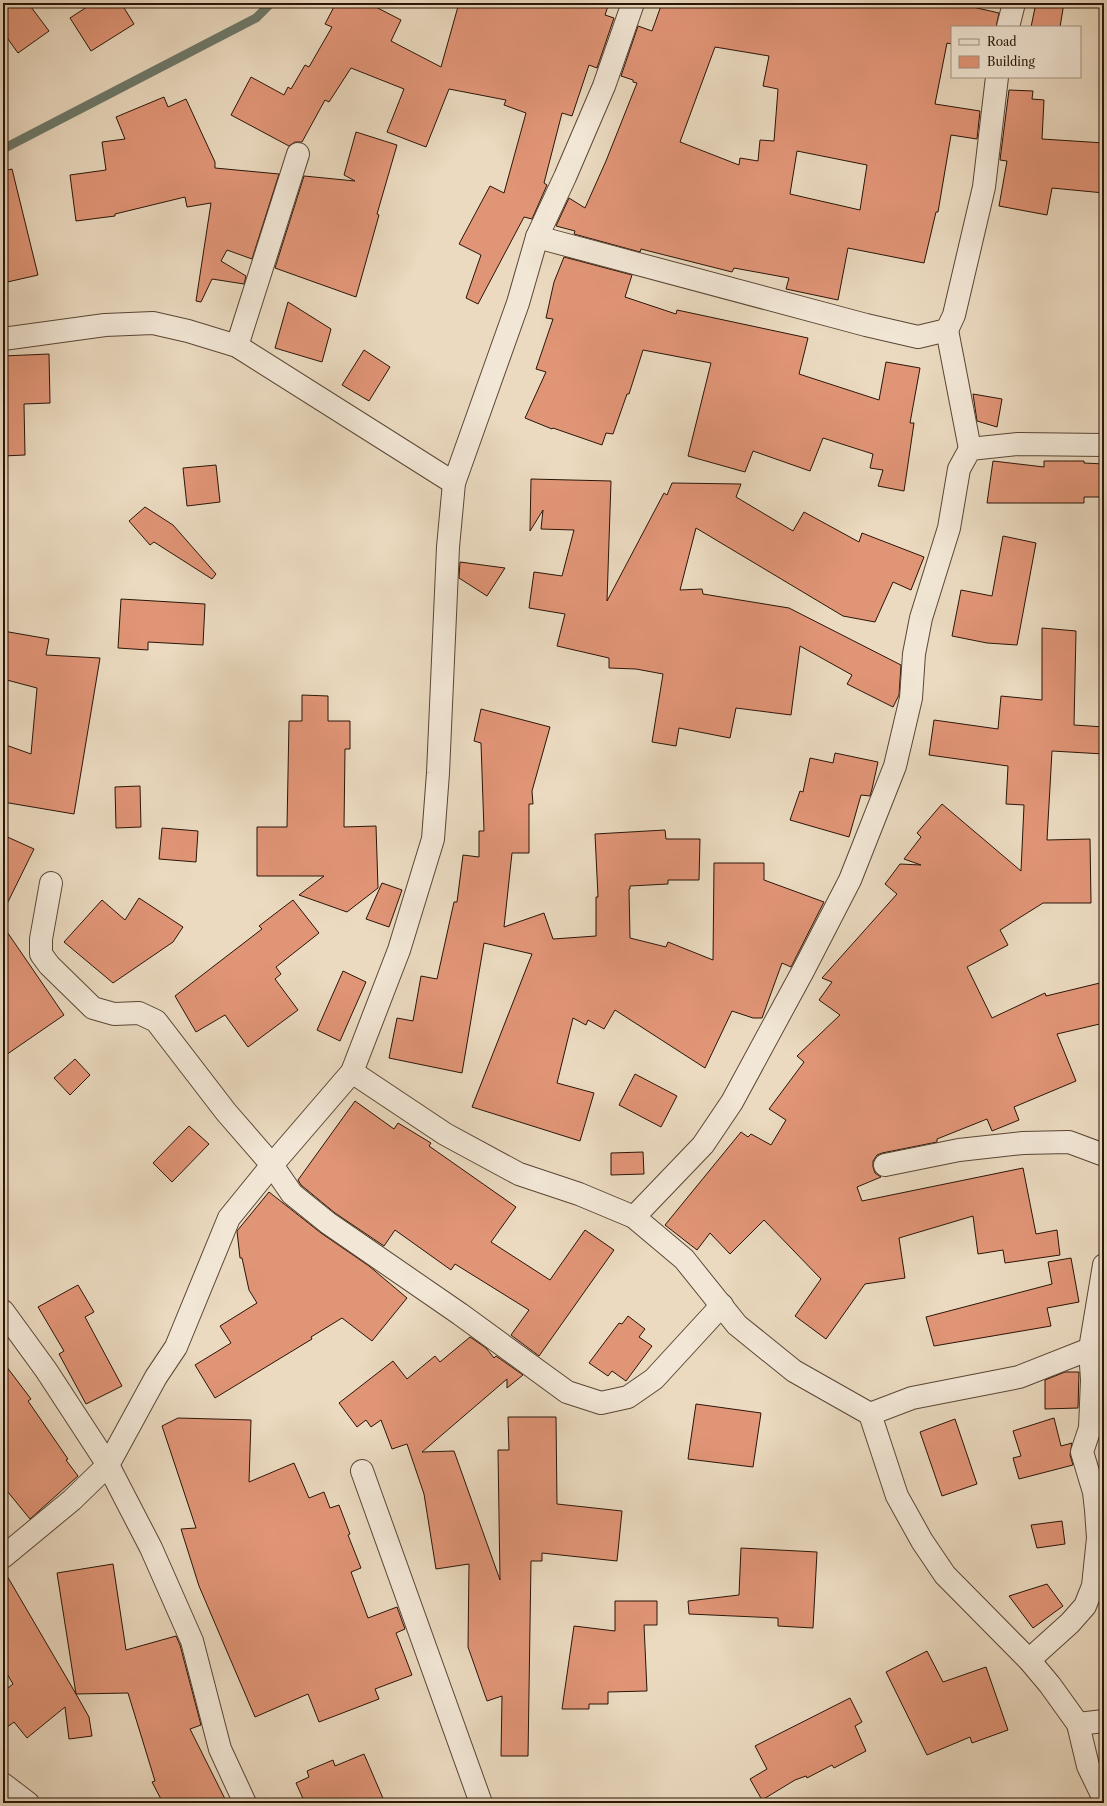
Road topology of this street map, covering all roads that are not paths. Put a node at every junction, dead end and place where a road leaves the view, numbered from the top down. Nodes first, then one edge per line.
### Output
1 (633, 3) edge
2 (1014, 3) edge
3 (1008, 26) edge
4 (997, 78) edge
5 (298, 154) dead end
6 (537, 237) junction
7 (947, 330) junction
8 (3, 339) edge
9 (237, 346) junction
10 (1104, 445) edge
11 (970, 449) junction
12 (454, 483) junction
13 (51, 883) dead end
14 (352, 1072) junction
15 (1104, 1155) edge
16 (272, 1165) junction
17 (885, 1165) dead end
18 (634, 1217) junction
19 (1104, 1265) edge
20 (722, 1305) junction
21 (3, 1311) edge
22 (1090, 1349) junction
23 (870, 1414) junction
24 (108, 1465) junction
25 (362, 1471) dead end
26 (1096, 1474) edge
27 (3, 1558) edge
28 (1029, 1660) junction
29 (1104, 1721) edge
30 (1078, 1724) junction
31 (3, 1784) edge
32 (1104, 1799) edge
33 (28, 1803) edge
34 (244, 1803) edge
35 (481, 1803) edge

1 - 6 street
2 - 3 street
4 - 7 street
5 - 9 street
6 - 7 street
6 - 12 street
7 - 11 street
8 - 9 street
9 - 12 street
10 - 11 street
11 - 18 street
12 - 14 street
13 - 16 street
14 - 16 street
14 - 18 street
15 - 17 street
16 - 20 street
16 - 24 street
18 - 20 street
19 - 22 street
20 - 23 street
21 - 24 street
22 - 23 street
22 - 26 street
23 - 28 street
24 - 27 street
24 - 34 street
25 - 35 street
26 - 28 street
28 - 30 street
29 - 30 street
30 - 32 street
31 - 33 street

